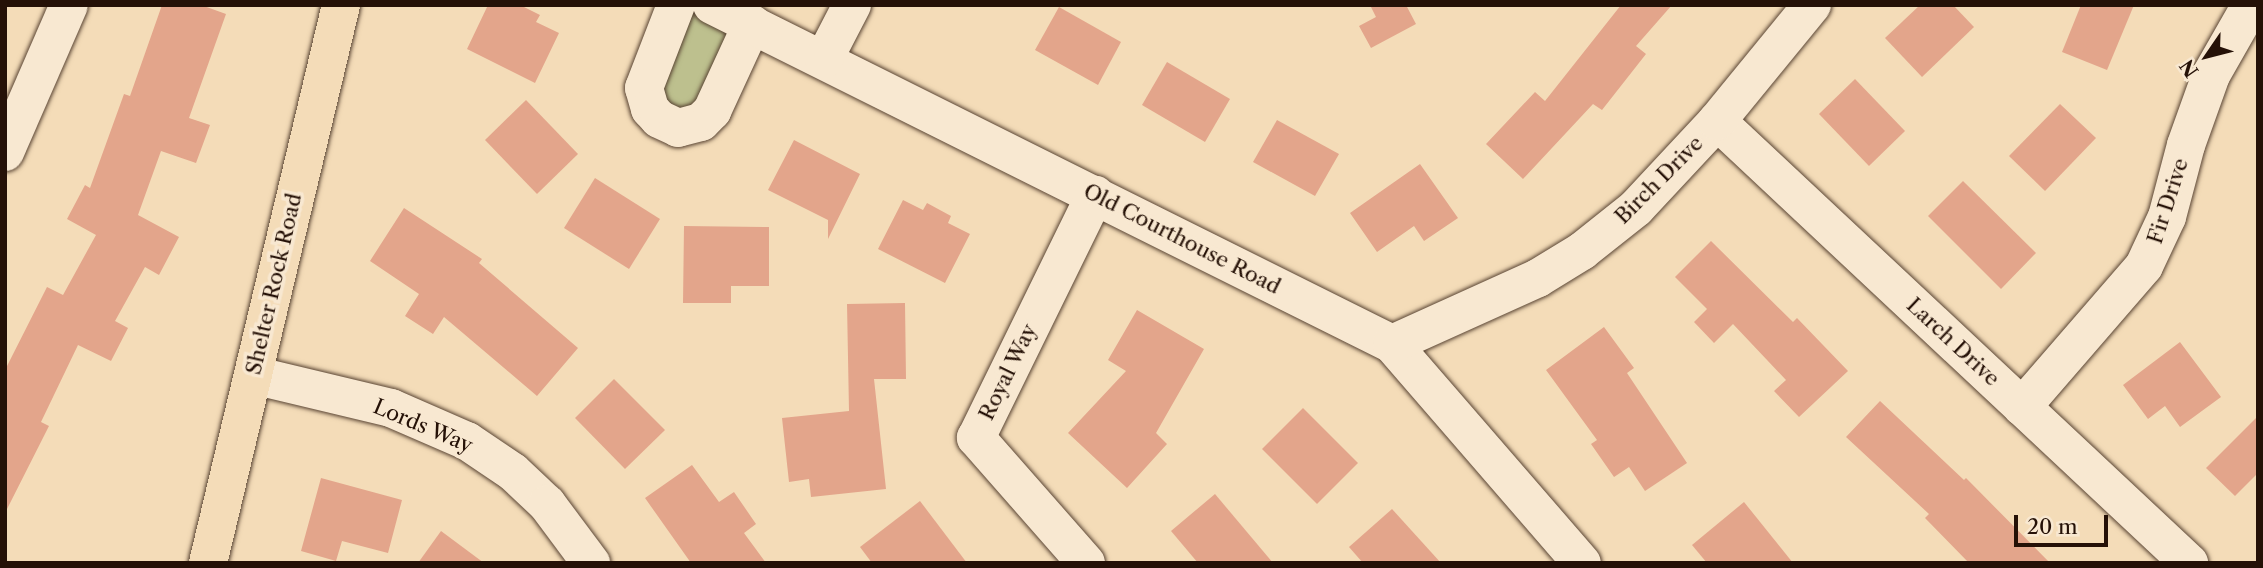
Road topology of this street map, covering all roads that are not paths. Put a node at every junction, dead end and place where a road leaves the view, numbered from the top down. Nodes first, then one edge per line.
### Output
1 (69, 5) edge
2 (341, 5) edge
3 (677, 5) edge
4 (712, 5) edge
5 (852, 5) edge
6 (1812, 5) edge
7 (2251, 5) edge
8 (752, 24) junction
9 (824, 60) junction
10 (1717, 121) junction
11 (5, 152) edge
12 (1095, 195) junction
13 (1392, 344) junction
14 (253, 375) junction
15 (2022, 407) junction
16 (208, 563) edge
17 (591, 563) edge
18 (1086, 563) edge
19 (1582, 563) edge
20 (2189, 563) edge

1 - 11 street
2 - 14 main road, Shelter Rock Road
3 - 8 street
4 - 8 street, Old Courthouse Road
5 - 9 street
6 - 10 street, Birch Drive
7 - 15 street, Fir Drive
8 - 9 street, Old Courthouse Road
9 - 12 street, Old Courthouse Road
10 - 13 street, Birch Drive
10 - 15 street, Larch Drive
12 - 13 street, Old Courthouse Road
12 - 18 street, Royal Way
13 - 19 street, Old Courthouse Road
14 - 16 main road, Shelter Rock Road
14 - 17 street, Lords Way
15 - 20 street, Larch Drive

